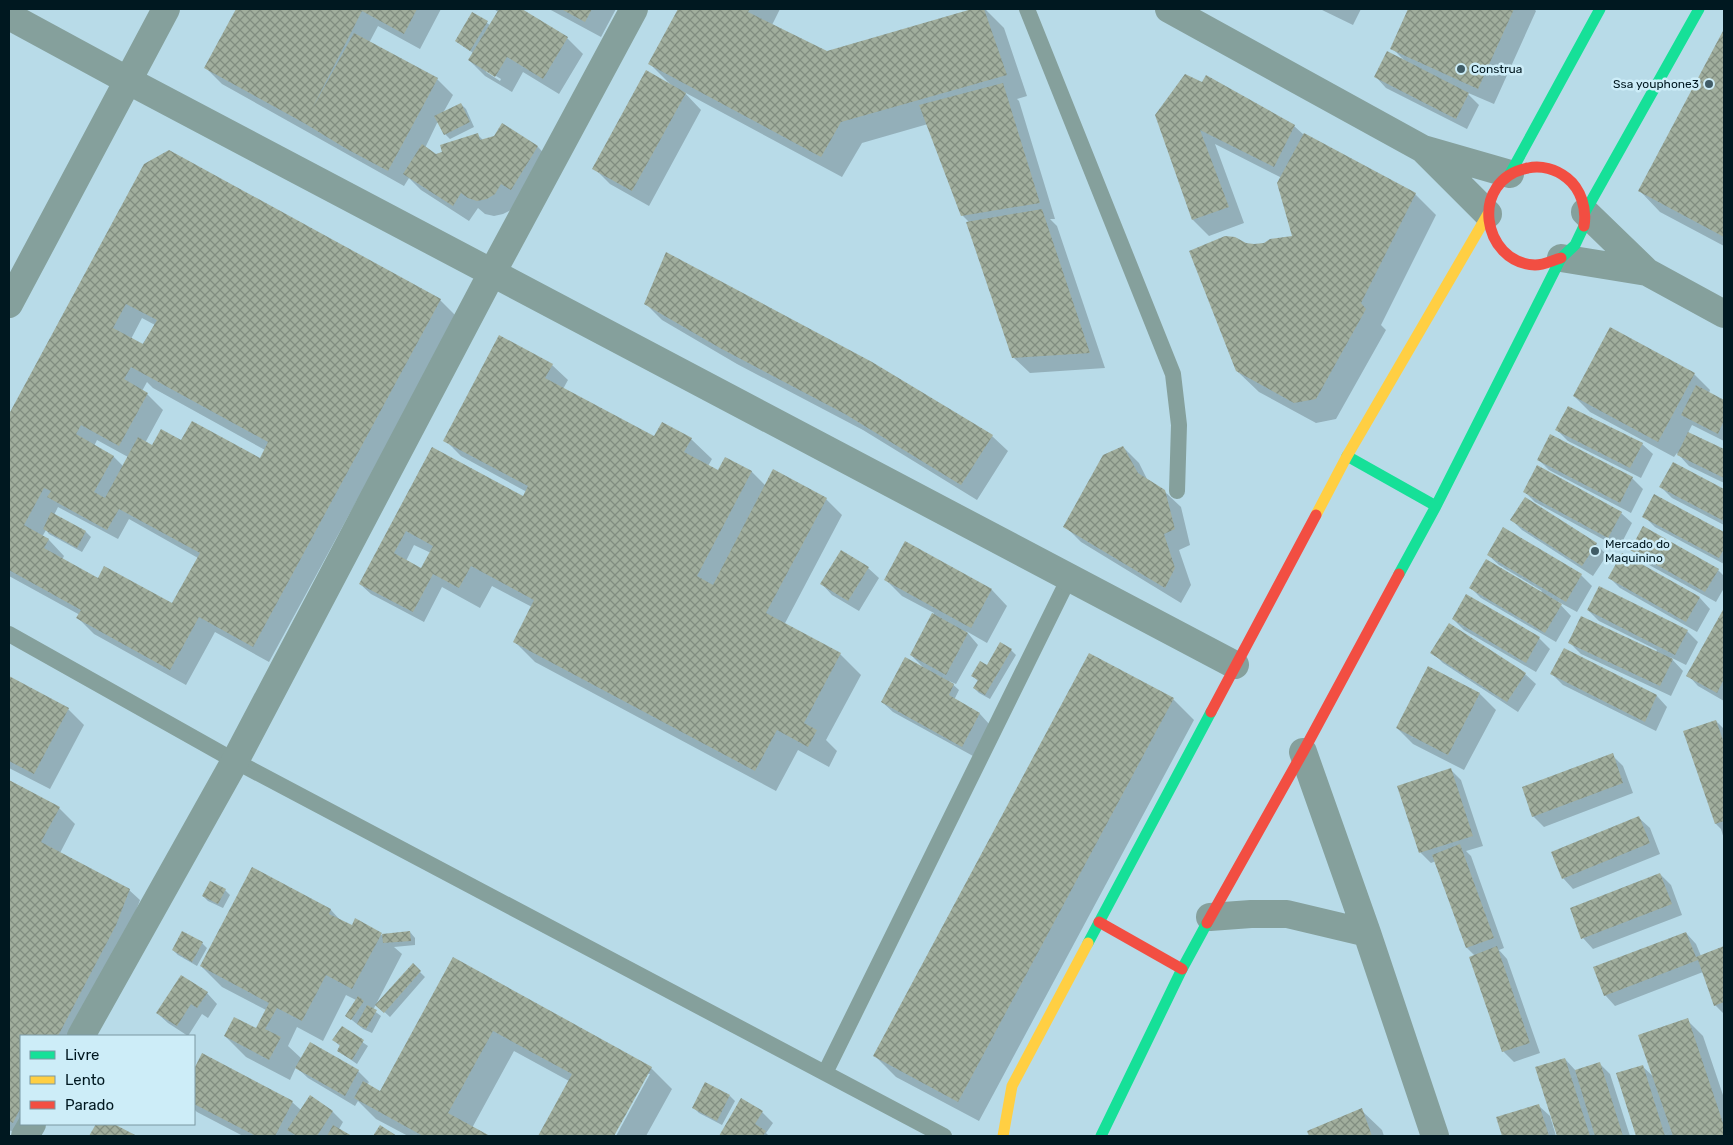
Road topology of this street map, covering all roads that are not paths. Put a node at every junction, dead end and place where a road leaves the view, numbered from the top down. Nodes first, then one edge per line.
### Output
1 (166, 9) edge
2 (634, 9) edge
3 (1027, 9) edge
4 (1169, 9) edge
5 (1600, 9) edge
6 (1699, 9) edge
7 (9, 16) edge
8 (127, 80) junction
9 (1423, 149) junction
10 (1510, 174) junction
11 (1586, 212) junction
12 (1488, 214) junction
13 (1561, 258) junction
14 (1647, 272) junction
15 (492, 273) junction
16 (9, 304) edge
17 (1724, 314) edge
18 (1347, 456) junction
19 (1177, 490) dead end
20 (1436, 506) junction
21 (1070, 578) junction
22 (9, 634) edge
23 (1235, 665) junction
24 (1303, 752) junction
25 (235, 761) junction
26 (1210, 917) junction
27 (1099, 922) junction
28 (1367, 933) junction
29 (1182, 968) junction
30 (82, 1035) edge
31 (825, 1073) junction
32 (31, 1125) edge
33 (25, 1136) edge
34 (944, 1136) edge
35 (1003, 1136) edge
36 (1101, 1136) edge
37 (1435, 1136) edge

1 - 8 street
2 - 15 street
3 - 19 lane
4 - 9 street
5 - 10 street
6 - 11 street
7 - 8 street
8 - 15 street
8 - 16 street
9 - 10 street
9 - 12 street
10 - 11 street
10 - 12 street
11 - 13 street
11 - 14 street
12 - 13 street
12 - 18 street
13 - 14 street
13 - 20 street
14 - 17 street
15 - 21 street
15 - 25 street
18 - 20 street
18 - 23 street
20 - 24 street
21 - 23 street
21 - 31 lane
22 - 25 lane
23 - 27 street
24 - 26 street
24 - 28 street
25 - 30 street
25 - 31 lane
26 - 28 street
26 - 29 street
27 - 29 street
27 - 35 street
28 - 37 street
29 - 36 street
31 - 34 lane
32 - 33 street

